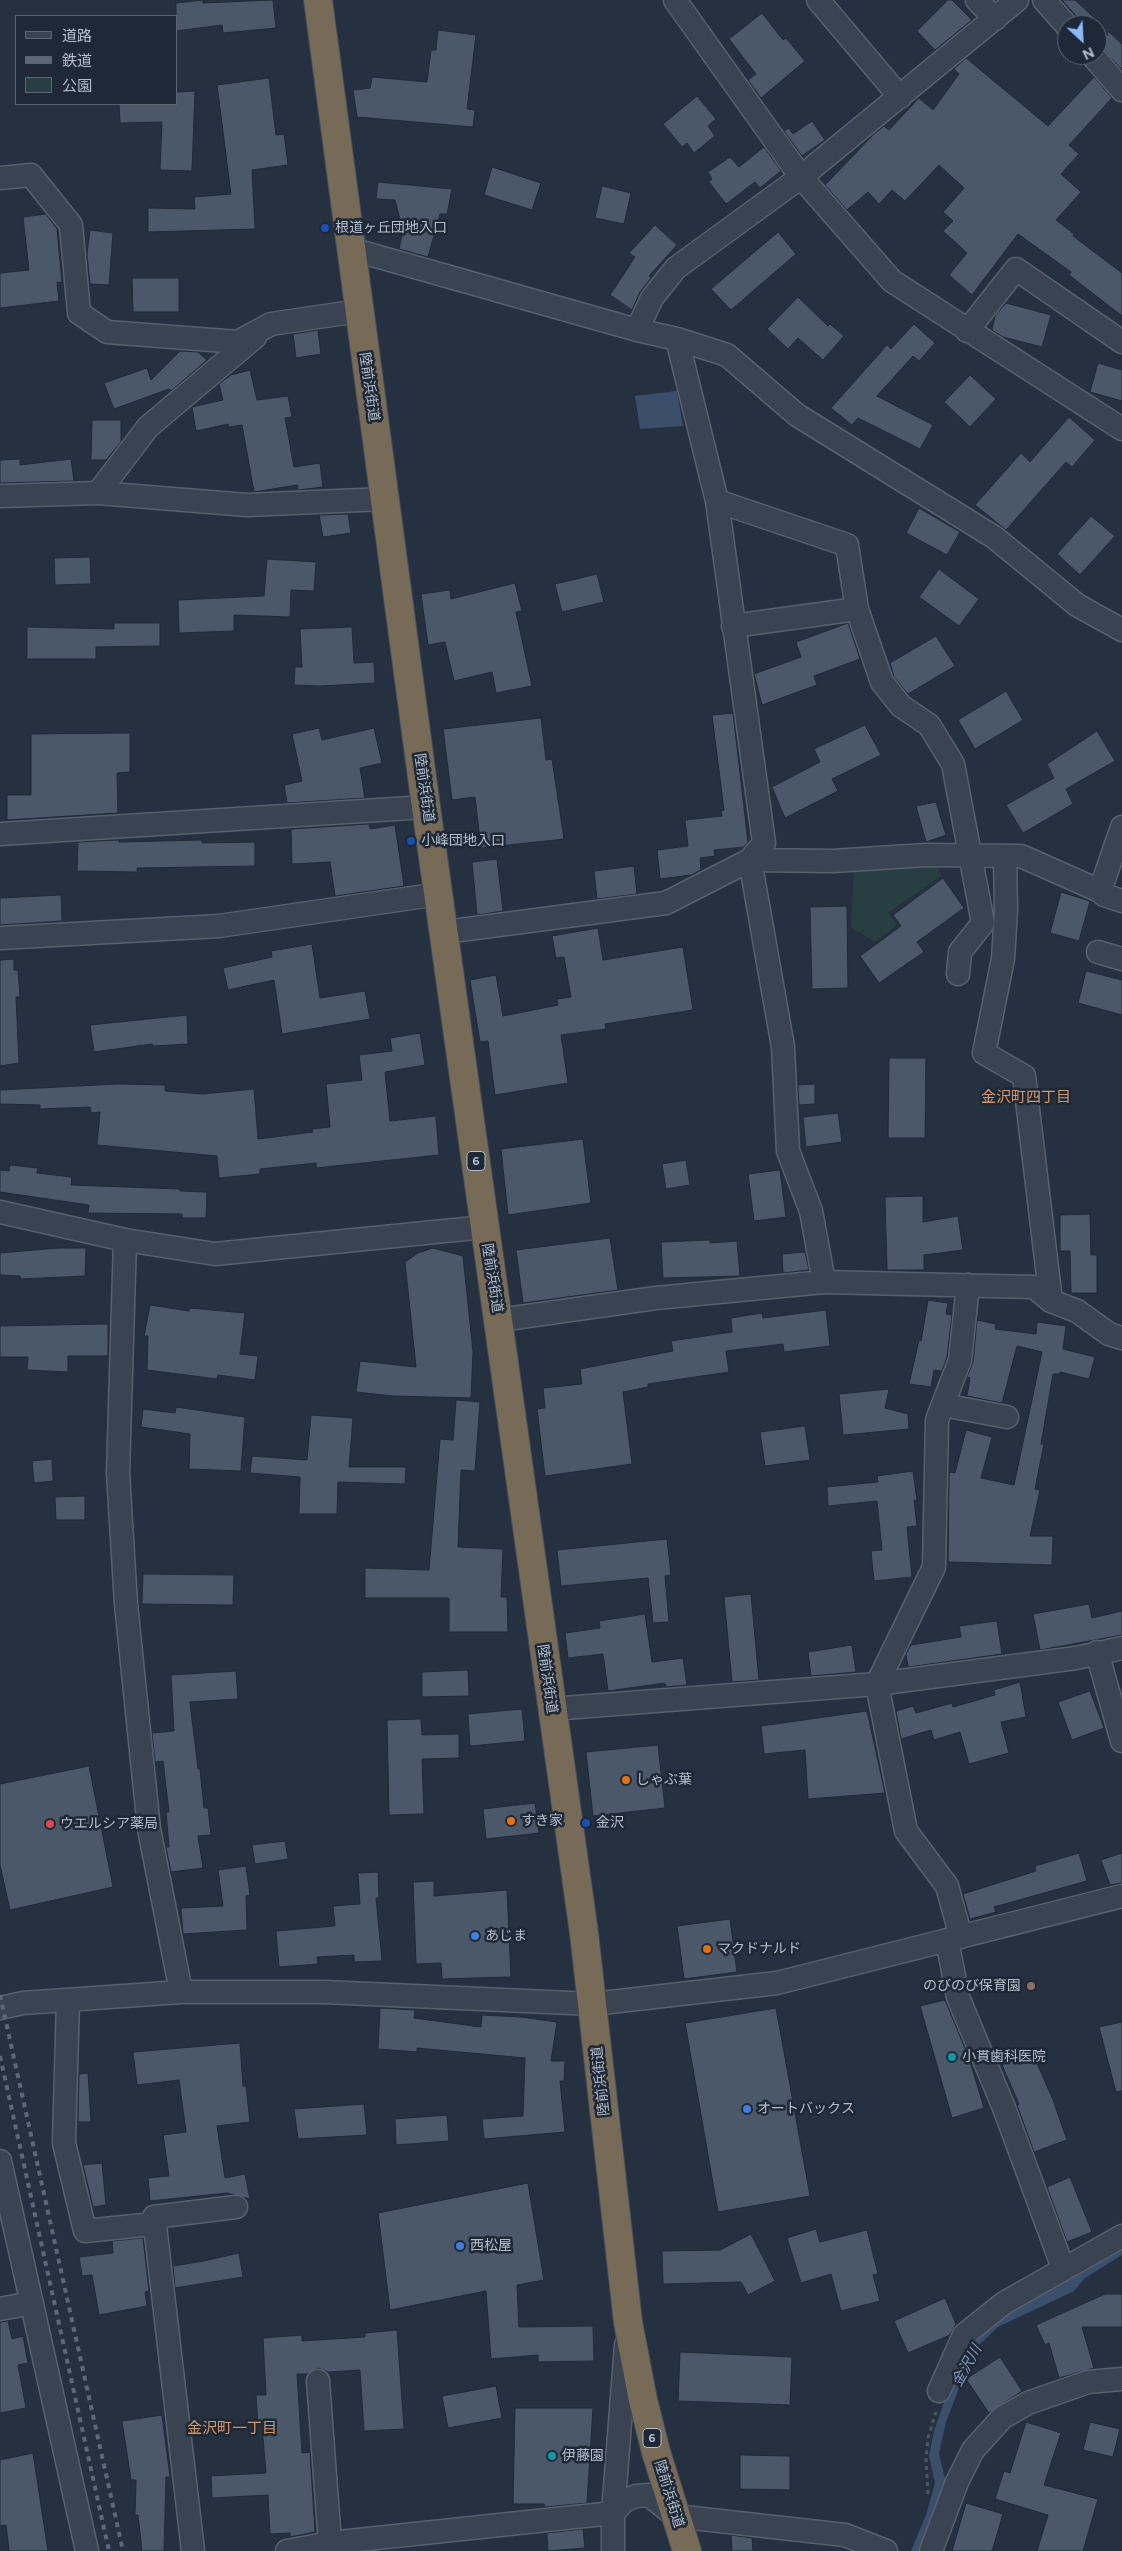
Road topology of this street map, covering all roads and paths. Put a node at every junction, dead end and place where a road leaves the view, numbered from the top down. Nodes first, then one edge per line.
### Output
1 (318, 0) edge
2 (675, 0) edge
3 (818, 0) edge
4 (977, 0) edge
5 (1017, 0) edge
6 (1044, 0) edge
7 (1057, 15) edge
8 (996, 19) junction
9 (1101, 65) edge
10 (1122, 90) edge
11 (900, 97) junction
12 (801, 177) junction
13 (0, 178) edge
14 (351, 249) junction
15 (359, 311) junction
16 (271, 324) junction
17 (637, 330) junction
18 (967, 331) junction
19 (1118, 333) edge
20 (677, 339) junction
21 (1122, 429) edge
22 (98, 493) junction
23 (0, 496) edge
24 (384, 499) junction
25 (717, 500) junction
26 (857, 609) junction
27 (733, 626) junction
28 (1122, 630) edge
29 (426, 807) junction
30 (1122, 827) edge
31 (0, 834) edge
32 (970, 856) junction
33 (1005, 856) junction
34 (750, 860) junction
35 (1100, 891) junction
36 (439, 894) junction
37 (1122, 901) edge
38 (445, 932) junction
39 (0, 938) edge
40 (1098, 952) dead end
41 (1122, 959) edge
42 (958, 974) dead end
43 (0, 1212) edge
44 (484, 1227) junction
45 (125, 1240) junction
46 (824, 1282) junction
47 (968, 1285) junction
48 (1051, 1301) junction
49 (499, 1320) junction
50 (1122, 1338) edge
51 (943, 1405) junction
52 (1006, 1418) dead end
53 (1122, 1648) edge
54 (1097, 1652) junction
55 (877, 1684) junction
56 (551, 1709) junction
57 (1122, 1740) edge
58 (1122, 1896) edge
59 (954, 1939) junction
60 (181, 1992) junction
61 (68, 2000) junction
62 (593, 2004) junction
63 (0, 2008) edge
64 (0, 2161) edge
65 (236, 2207) dead end
66 (154, 2224) junction
67 (1122, 2236) edge
68 (1064, 2268) junction
69 (32, 2303) junction
70 (0, 2310) edge
71 (628, 2322) junction
72 (1122, 2379) edge
73 (318, 2381) dead end
74 (940, 2390) joint
75 (928, 2497) dead end
76 (613, 2513) junction
77 (675, 2516) junction
78 (330, 2543) junction
79 (87, 2551) edge
80 (193, 2551) edge
81 (287, 2551) edge
82 (613, 2551) edge
83 (688, 2551) edge
84 (886, 2551) edge
85 (931, 2551) edge

1 - 14 highway, 陸前浜街道 / 6
2 - 12 street
3 - 11 street
4 - 8 street
5 - 8 street
6 - 7 street
8 - 11 street
9 - 10 street
11 - 12 street
12 - 17 street
12 - 18 street
13 - 16 street
14 - 15 highway, 陸前浜街道 / 6
14 - 17 street
15 - 16 street
15 - 24 highway, 陸前浜街道 / 6
16 - 22 street
17 - 20 street
18 - 19 street
18 - 21 street
20 - 25 street
20 - 28 street
22 - 23 street
22 - 24 street
24 - 29 highway, 陸前浜街道 / 6
25 - 26 street
25 - 27 street
26 - 27 street
26 - 32 street
27 - 34 street
29 - 31 street
29 - 36 highway, 陸前浜街道 / 6
30 - 35 street
32 - 33 street
32 - 34 street
32 - 42 street
33 - 35 street
33 - 48 street
34 - 38 street
34 - 46 street
35 - 37 street
36 - 38 highway, 陸前浜街道 / 6
36 - 39 street
38 - 44 highway, 陸前浜街道 / 6
40 - 41 street
43 - 45 street
44 - 45 street
44 - 49 highway, 陸前浜街道 / 6
45 - 60 street
46 - 47 street
46 - 49 street
47 - 48 street
47 - 51 street
48 - 50 street
49 - 56 highway, 陸前浜街道 / 6
51 - 52 street
51 - 55 street
53 - 54 street
54 - 55 street
54 - 57 street
55 - 56 street
55 - 59 street
56 - 62 highway, 陸前浜街道 / 6
58 - 59 street
59 - 62 street
59 - 68 street
60 - 61 street
60 - 62 street
61 - 63 street
61 - 66 street
62 - 71 highway, 陸前浜街道 / 6
64 - 69 street
65 - 66 street
66 - 80 street
67 - 68 street
68 - 74 street
69 - 70 street
69 - 79 street
71 - 76 street
71 - 77 highway, 陸前浜街道 / 6
72 - 85 street
73 - 78 street
74 - 75 path
76 - 77 street
76 - 78 street
76 - 82 street
77 - 83 highway, 陸前浜街道 / 6
77 - 84 street
78 - 81 street

